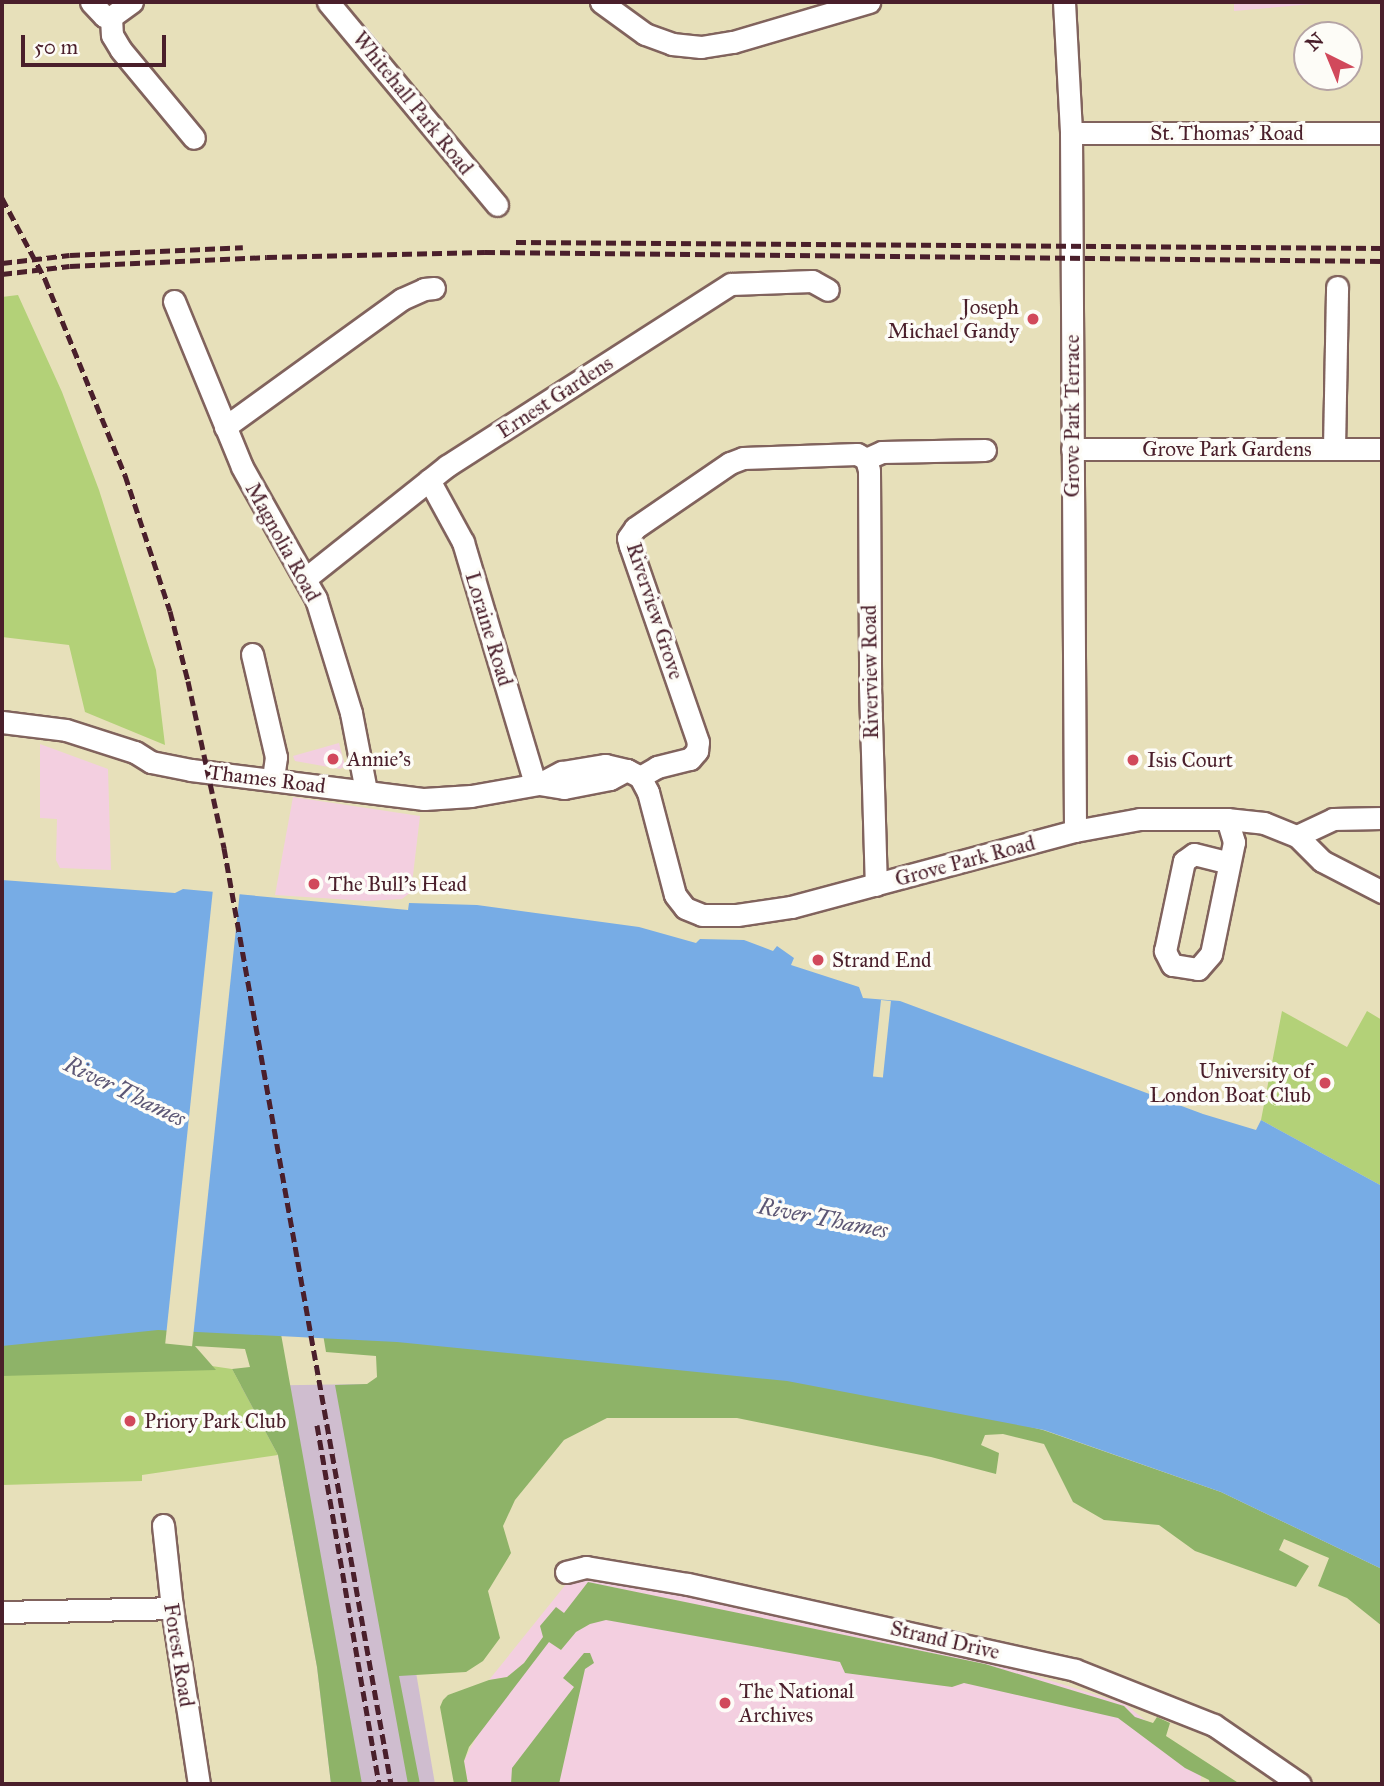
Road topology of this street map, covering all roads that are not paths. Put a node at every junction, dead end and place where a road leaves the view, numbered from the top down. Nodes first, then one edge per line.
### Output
1 (91, 2) edge
2 (132, 2) edge
3 (328, 2) edge
4 (601, 2) edge
5 (869, 2) edge
6 (1064, 2) edge
7 (111, 17) junction
8 (1071, 133) junction
9 (1382, 133) edge
10 (194, 138) dead end
11 (497, 205) dead end
12 (1337, 287) dead end
13 (434, 288) dead end
14 (828, 290) dead end
15 (174, 301) dead end
16 (225, 427) junction
17 (1334, 448) junction
18 (1072, 449) junction
19 (1382, 449) edge
20 (985, 450) dead end
21 (866, 459) junction
22 (429, 480) junction
23 (306, 578) junction
24 (252, 654) dead end
25 (2, 722) edge
26 (634, 774) junction
27 (273, 778) junction
28 (537, 784) junction
29 (366, 791) junction
30 (1382, 818) edge
31 (1227, 819) junction
32 (1075, 831) junction
33 (1297, 836) junction
34 (1229, 863) junction
35 (876, 885) junction
36 (1382, 892) edge
37 (163, 1525) dead end
38 (566, 1572) dead end
39 (172, 1608) junction
40 (2, 1612) edge
41 (200, 1784) edge
42 (1300, 1784) edge

1 - 7 street
2 - 7 street
3 - 11 street, Whitehall Park Road
4 - 5 street
6 - 8 street, Grove Park Terrace
7 - 10 street
8 - 9 street, St. Thomas' Road
8 - 18 street, Grove Park Terrace
12 - 17 street
13 - 16 street
14 - 22 street, Ernest Gardens
15 - 16 street, Magnolia Road
16 - 23 street, Magnolia Road
17 - 18 street, Grove Park Gardens
17 - 19 street, Grove Park Gardens
18 - 32 street, Grove Park Terrace
20 - 21 street, Riverview Grove
21 - 26 street, Riverview Grove
21 - 35 street, Riverview Road
22 - 23 street, Ernest Gardens
22 - 28 street, Loraine Road
23 - 29 street, Magnolia Road
24 - 27 street
25 - 27 street, Thames Road
26 - 28 street, Thames Road
26 - 35 street, Grove Park Road
27 - 29 street, Thames Road
28 - 29 street, Thames Road
30 - 33 street
31 - 32 street, Grove Park Road
31 - 33 street, Grove Park Road
31 - 34 street
32 - 35 street, Grove Park Road
33 - 36 street
34 - 34 street
37 - 39 street, Forest Road
38 - 42 street, Strand Drive
39 - 40 street
39 - 41 street, Forest Road

